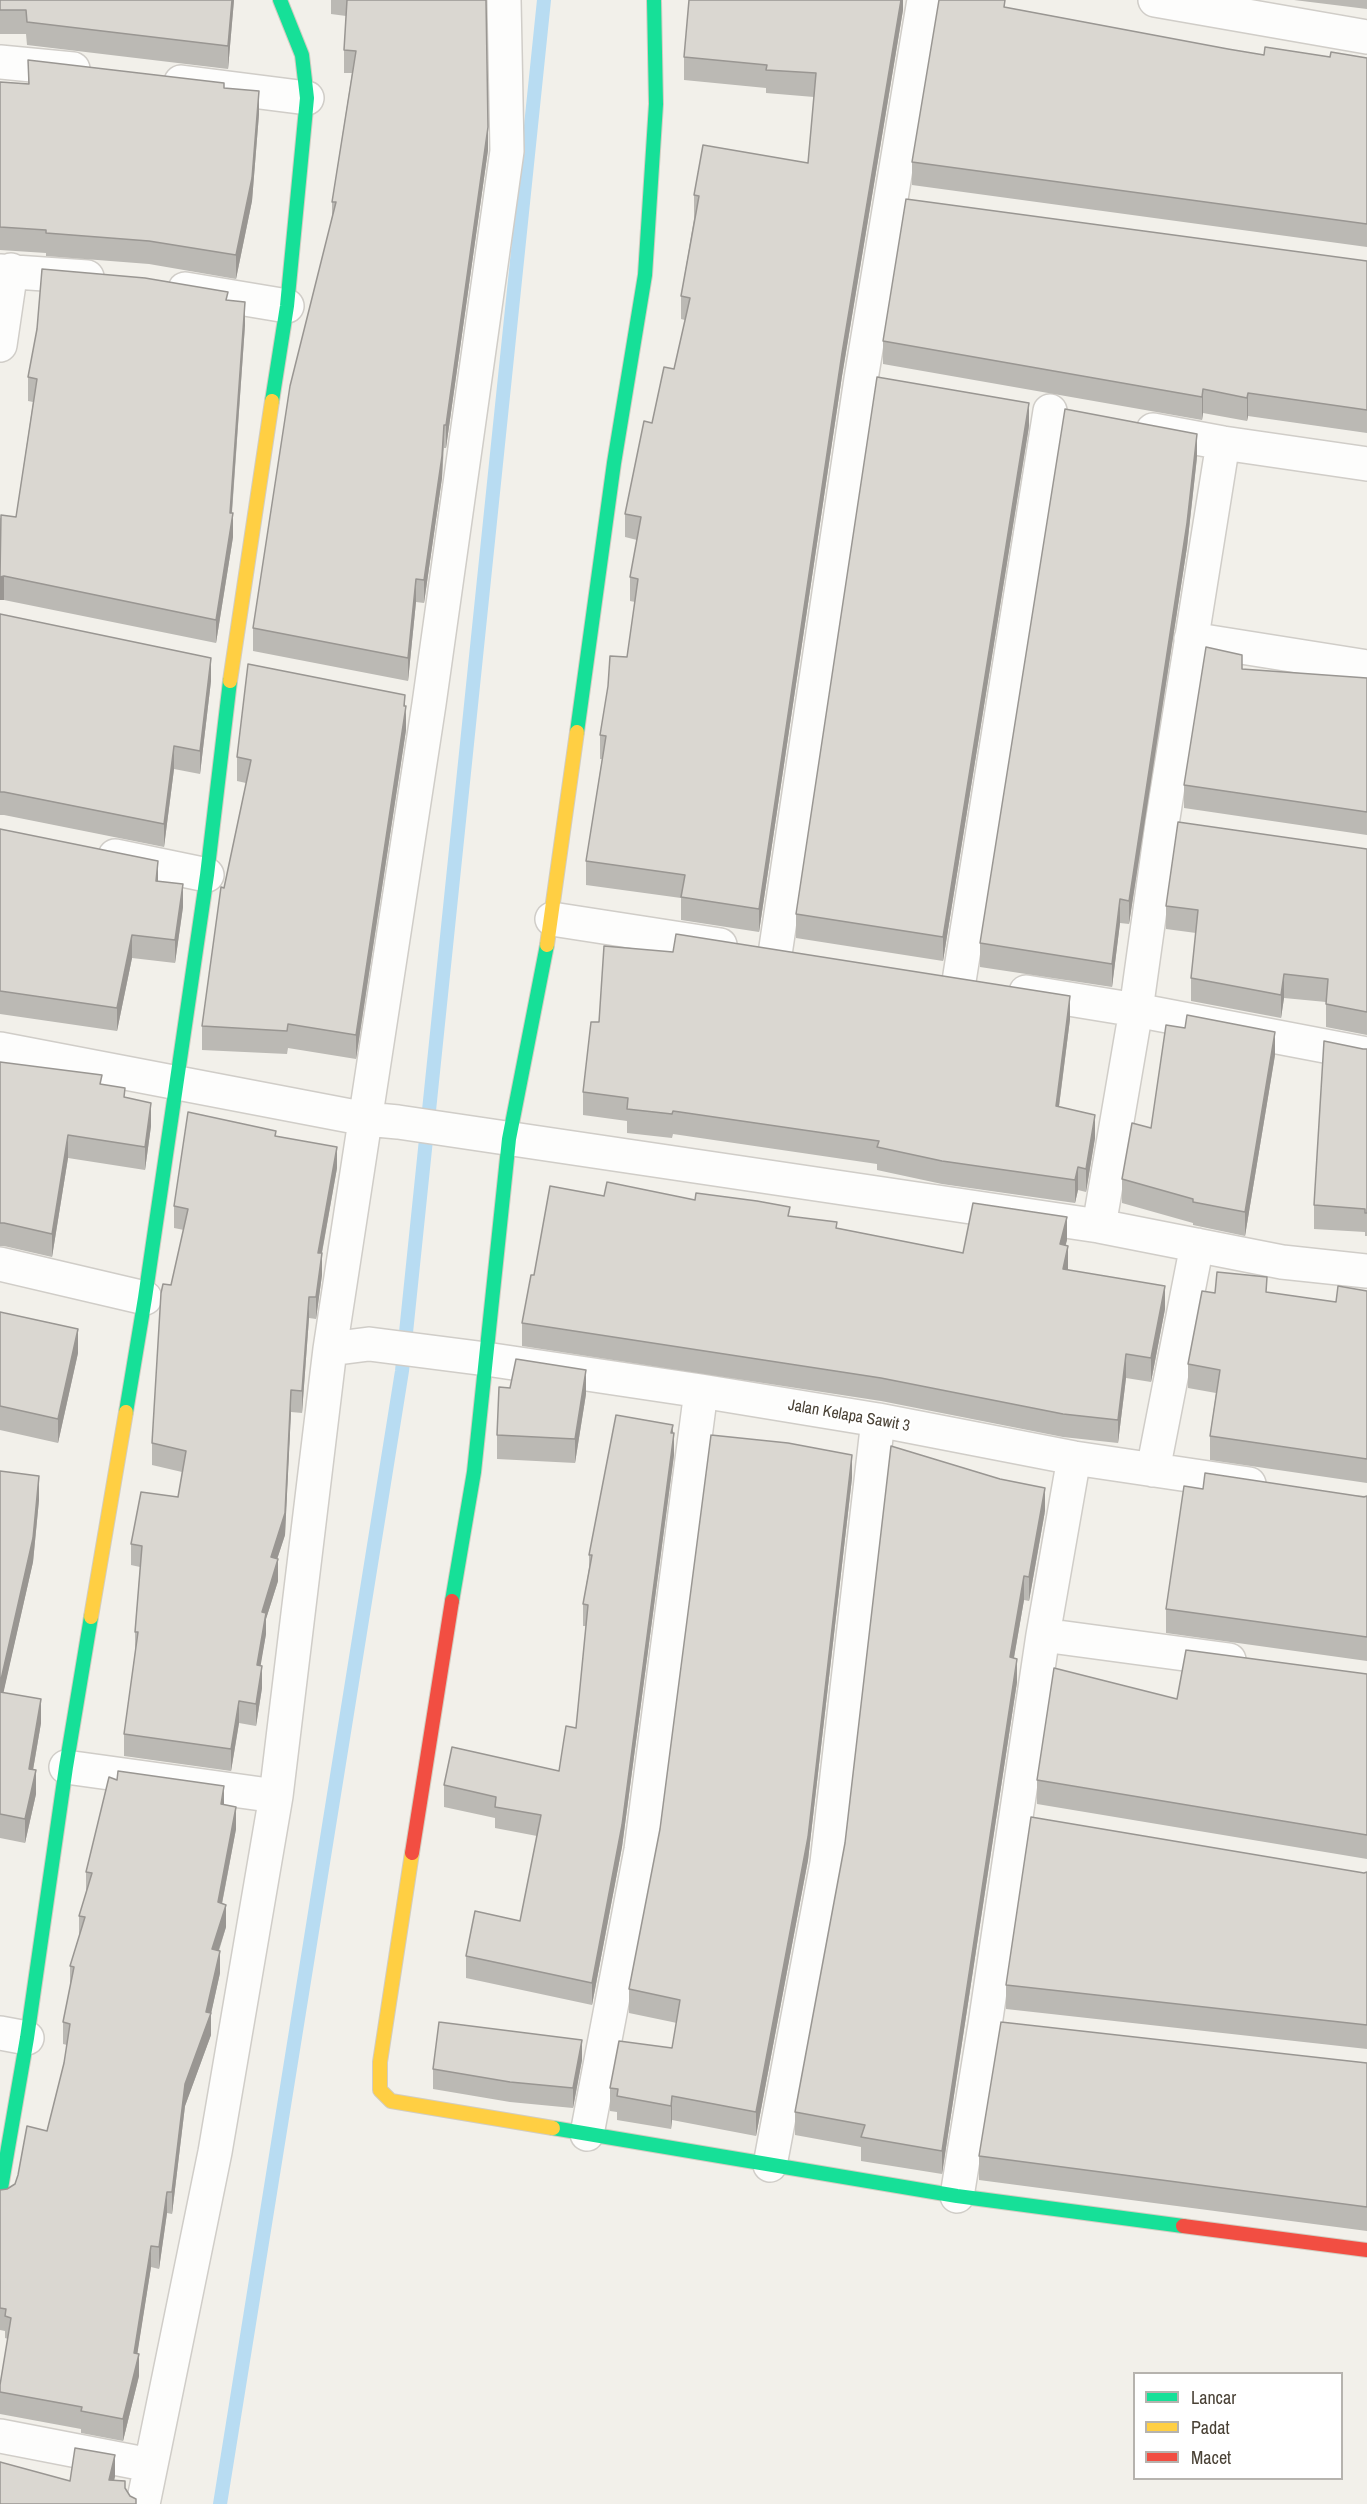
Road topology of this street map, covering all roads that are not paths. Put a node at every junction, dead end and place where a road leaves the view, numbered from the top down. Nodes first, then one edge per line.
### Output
1 (280, 0) edge
2 (504, 0) edge
3 (654, 0) edge
4 (924, 0) edge
5 (1155, 0) edge
6 (1367, 37) edge
7 (0, 62) edge
8 (98, 72) edge
9 (156, 79) edge
10 (307, 98) junction
11 (891, 201) junction
12 (926, 206) edge
13 (5, 271) edge
14 (113, 280) edge
15 (159, 285) edge
16 (287, 306) junction
17 (0, 345) edge
18 (1084, 417) edge
19 (1119, 424) edge
20 (1223, 443) junction
21 (1367, 464) edge
22 (1191, 639) junction
23 (220, 664) junction
24 (1367, 667) edge
25 (266, 673) edge
26 (394, 697) edge
27 (429, 704) junction
28 (1162, 824) junction
29 (1196, 829) edge
30 (81, 849) edge
31 (207, 875) junction
32 (552, 919) junction
33 (775, 954) junction
34 (810, 959) edge
35 (925, 976) edge
36 (979, 984) junction
37 (1136, 1010) junction
38 (0, 1049) edge
39 (1367, 1054) edge
40 (175, 1081) junction
41 (366, 1119) junction
42 (509, 1139) junction
43 (1099, 1227) junction
44 (1197, 1245) junction
45 (0, 1264) edge
46 (1367, 1271) edge
47 (145, 1298) junction
48 (330, 1349) junction
49 (486, 1359) junction
50 (701, 1391) junction
51 (878, 1420) junction
52 (1074, 1458) junction
53 (1153, 1470) junction
54 (1284, 1489) edge
55 (1043, 1635) junction
56 (1263, 1665) edge
57 (66, 1767) junction
58 (276, 1796) junction
59 (1015, 1819) junction
60 (1050, 1825) edge
61 (985, 2025) junction
62 (1020, 2029) edge
63 (13, 2036) edge
64 (586, 2134) junction
65 (770, 2165) junction
66 (0, 2194) edge
67 (957, 2196) junction
68 (1367, 2250) edge
69 (0, 2436) edge
70 (150, 2465) junction
71 (143, 2504) edge

1 - 10 street
2 - 27 street
3 - 32 street
4 - 11 street
5 - 6 street
7 - 8 street
9 - 10 street
10 - 16 street
11 - 12 street
11 - 33 street
13 - 14 street
13 - 17 street
15 - 16 street
16 - 23 street
18 - 36 street
19 - 20 street
20 - 21 street
20 - 22 street
22 - 24 street
22 - 28 street
23 - 25 street
23 - 31 street
26 - 27 street
27 - 41 street
28 - 29 street
28 - 37 street
30 - 31 street
31 - 40 street
32 - 33 street
32 - 42 street
33 - 34 street
35 - 36 street
36 - 37 street
37 - 39 street
37 - 43 street
38 - 40 street
40 - 41 street
40 - 47 street
41 - 42 street
41 - 48 street
42 - 43 street
42 - 49 street
43 - 44 street
44 - 46 street
44 - 53 street
45 - 47 street
47 - 57 street
48 - 49 street, Jalan Kelapa Sawit 3
48 - 58 street
49 - 50 street, Jalan Kelapa Sawit 3
49 - 64 street
50 - 51 street, Jalan Kelapa Sawit 3
50 - 64 street
51 - 52 street, Jalan Kelapa Sawit 3
51 - 65 street
52 - 53 street, Jalan Kelapa Sawit 3
52 - 55 street
53 - 54 street, Jalan Kelapa Sawit 3
55 - 56 street
55 - 59 street
57 - 58 street
57 - 63 street
58 - 70 street
59 - 60 street
59 - 61 street
61 - 62 street
61 - 67 street
63 - 66 street
64 - 65 street
65 - 67 street
67 - 68 street
69 - 70 street
70 - 71 street

